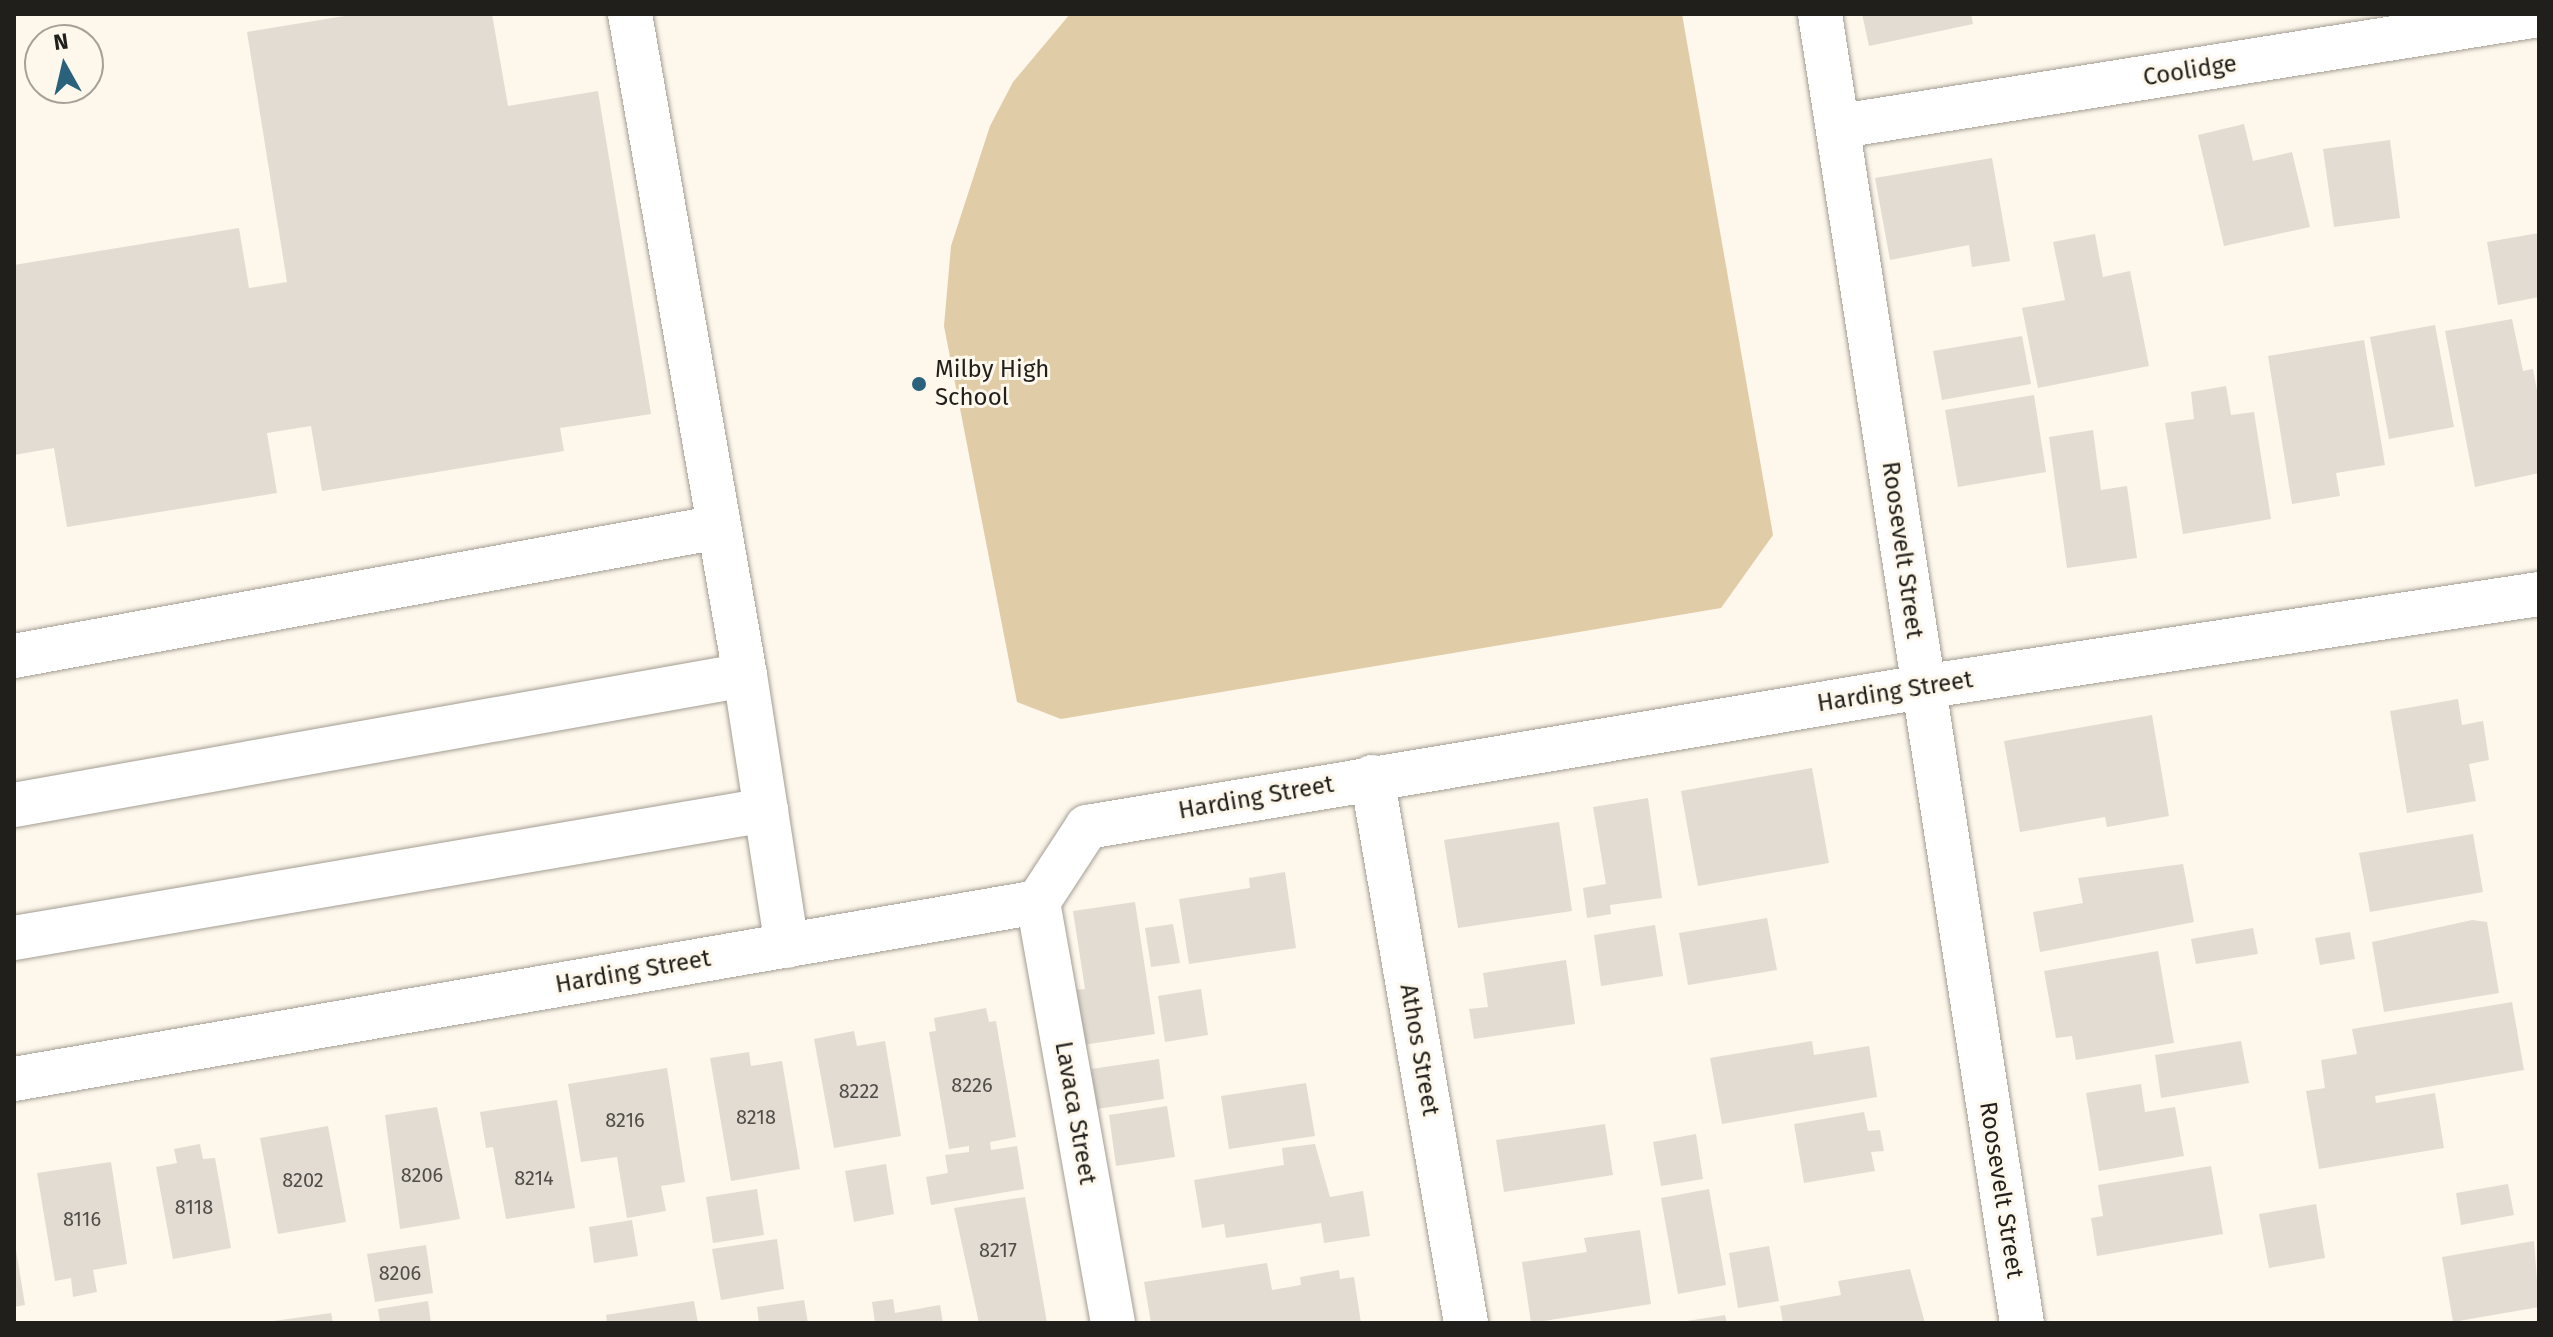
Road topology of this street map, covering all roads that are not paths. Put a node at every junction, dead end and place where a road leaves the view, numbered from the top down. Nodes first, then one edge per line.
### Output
1 (630, 14) edge
2 (1820, 14) edge
3 (2539, 15) edge
4 (1841, 126) junction
5 (719, 527) junction
6 (2539, 594) edge
7 (14, 656) edge
8 (745, 675) junction
9 (1922, 687) junction
10 (1372, 777) junction
11 (14, 805) edge
12 (766, 810) junction
13 (1038, 902) junction
14 (14, 938) edge
15 (787, 946) junction
16 (14, 1079) edge
17 (1113, 1323) edge
18 (1466, 1323) edge
19 (2022, 1323) edge

1 - 5 street
2 - 4 street, Roosevelt Street
3 - 4 street, Coolidge
4 - 9 street, Roosevelt Street
5 - 7 street
5 - 8 street
6 - 9 street, Harding Street
8 - 11 street
8 - 12 street
9 - 10 street, Harding Street
9 - 19 street, Roosevelt Street
10 - 13 street, Harding Street
10 - 18 street, Athos Street
12 - 14 street
12 - 15 street
13 - 15 street, Harding Street
13 - 17 street, Lavaca Street
15 - 16 street, Harding Street

